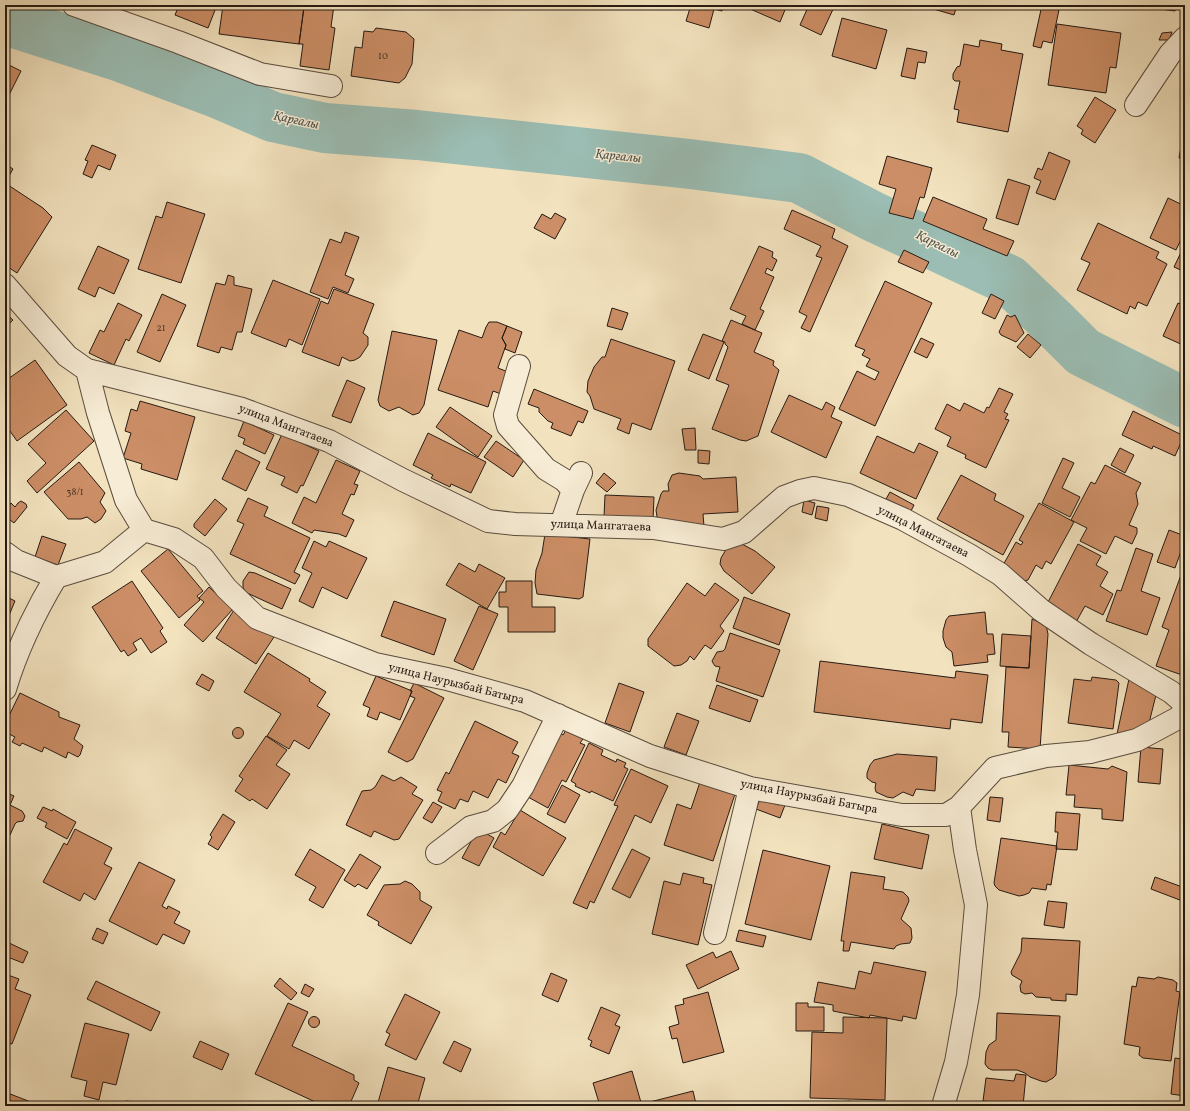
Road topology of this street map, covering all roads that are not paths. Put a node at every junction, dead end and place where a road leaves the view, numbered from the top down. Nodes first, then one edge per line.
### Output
1 (74, 5) edge
2 (1185, 38) edge
3 (331, 86) dead end
4 (1136, 105) dead end
5 (5, 285) edge
6 (519, 366) dead end
7 (86, 370) junction
8 (561, 525) junction
9 (144, 530) junction
10 (5, 553) edge
11 (56, 577) junction
12 (5, 689) edge
13 (1185, 704) edge
14 (1185, 712) edge
15 (558, 715) junction
16 (750, 788) junction
17 (959, 807) junction
18 (437, 853) dead end
19 (715, 933) dead end
20 (943, 1106) edge

1 - 3 street
2 - 4 street
5 - 7 street, улица Мангатаева
6 - 8 street
7 - 8 street, улица Мангатаева
7 - 9 street
8 - 13 street, улица Мангатаева
9 - 11 street
9 - 15 street, улица Наурызбай Батыра
10 - 11 street
11 - 12 street
14 - 17 street, улица Наурызбай Батыра
15 - 16 street, улица Наурызбай Батыра
15 - 18 street
16 - 17 street, улица Наурызбай Батыра
16 - 19 street
17 - 20 street

